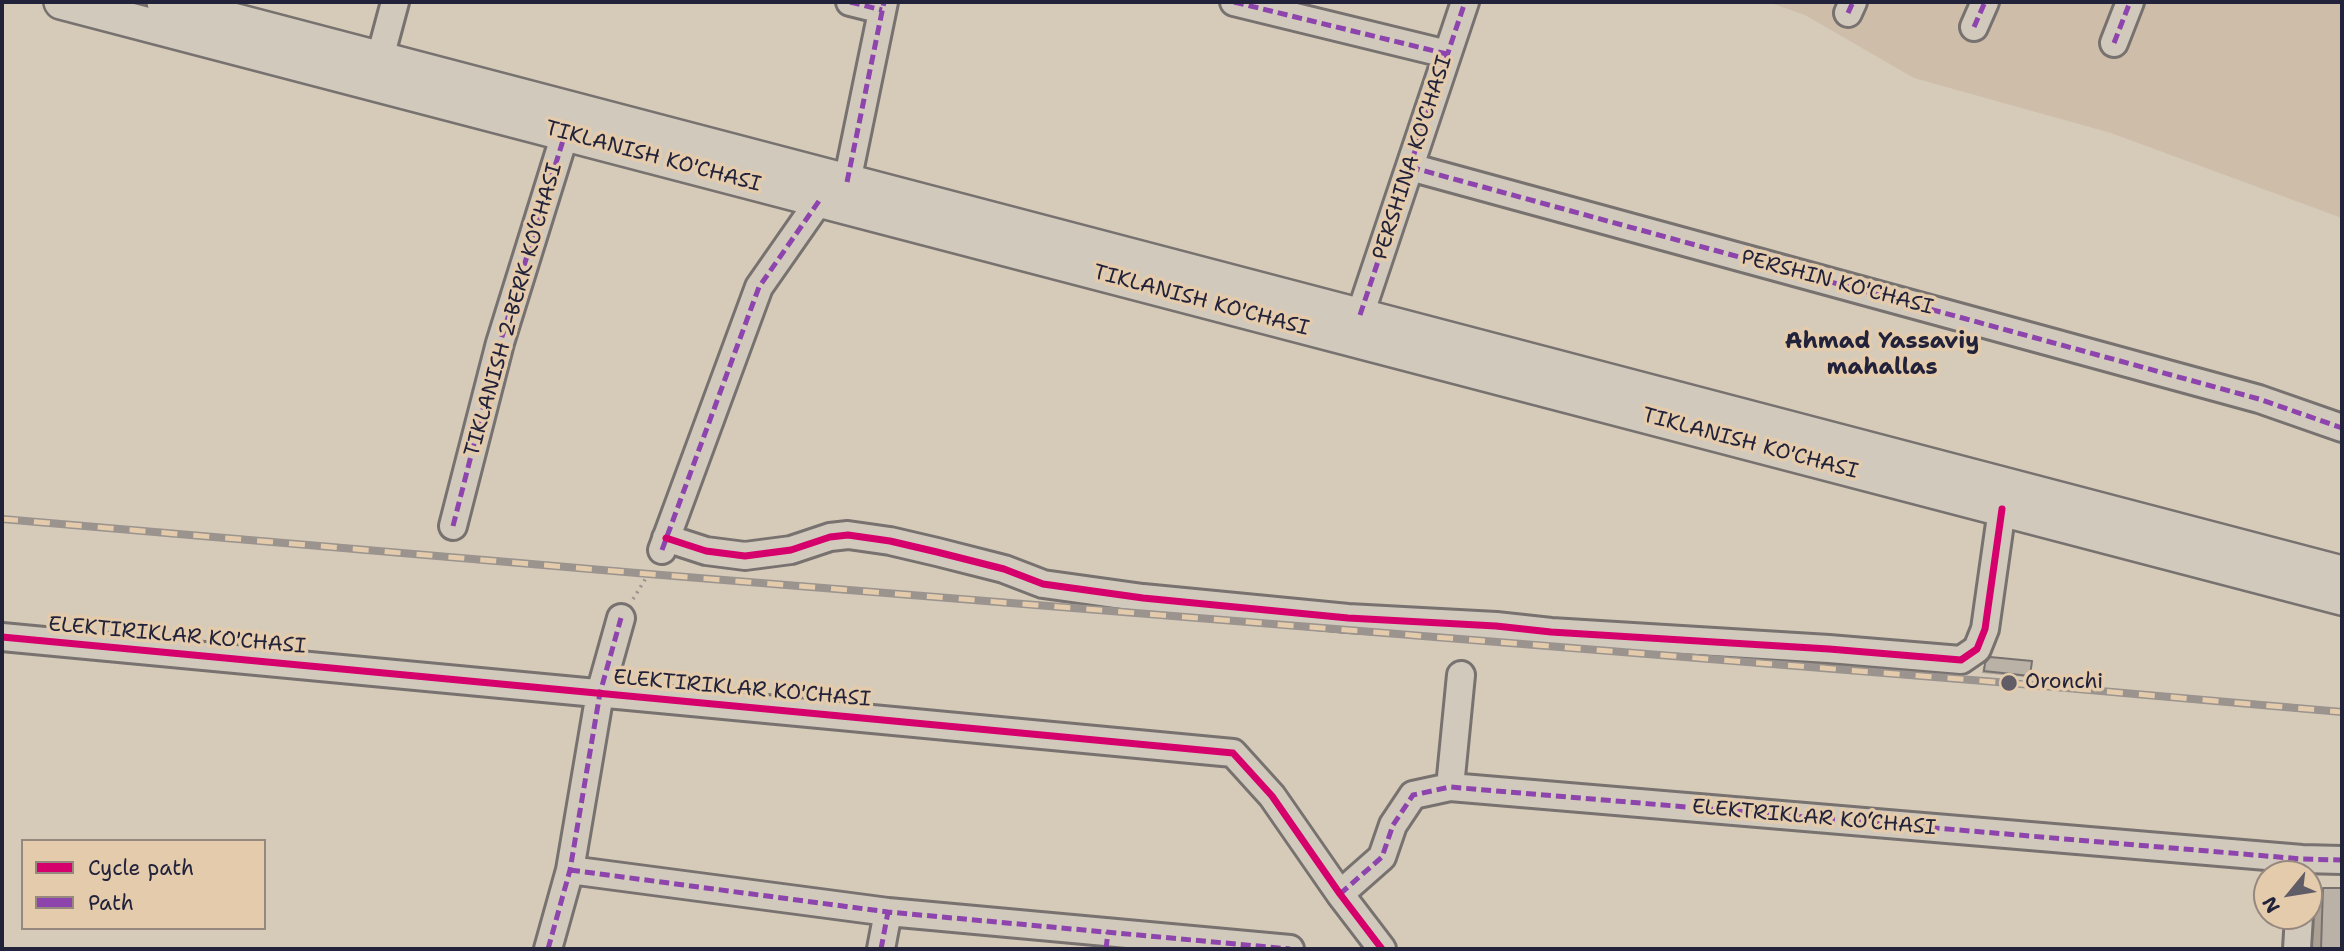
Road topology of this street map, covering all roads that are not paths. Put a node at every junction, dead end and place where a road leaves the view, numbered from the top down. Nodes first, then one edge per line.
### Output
1 (61, 2) edge
2 (164, 2) edge
3 (395, 2) edge
4 (850, 2) edge
5 (1234, 2) edge
6 (1465, 2) edge
7 (1986, 2) edge
8 (2130, 2) edge
9 (883, 6) edge
10 (1974, 27) dead end
11 (2115, 43) dead end
12 (1447, 54) junction
13 (380, 58) junction
14 (565, 134) junction
15 (1410, 167) junction
16 (847, 182) junction
17 (819, 201) junction
18 (1360, 315) junction
19 (2342, 428) edge
20 (2002, 509) junction
21 (453, 526) dead end
22 (2342, 573) edge
23 (2342, 598) edge
24 (621, 618) dead end
25 (2, 636) edge
26 (1461, 675) dead end
27 (600, 693) junction
28 (1450, 787) junction
29 (2342, 860) edge
30 (2253, 862) edge
31 (2323, 863) edge
32 (570, 870) junction
33 (1340, 894) junction
34 (888, 912) junction
35 (2298, 930) edge
36 (1107, 941) edge
37 (548, 949) edge
38 (881, 949) edge
39 (1290, 949) edge
40 (1382, 949) edge
41 (2297, 949) edge

1 - 14 main road, TIKLANISH KO'CHASI
2 - 13 main road
3 - 13 street
4 - 9 street
5 - 12 street
6 - 12 street, PERSHINA KO'CHASI
7 - 10 street
8 - 11 street
9 - 16 street
12 - 15 street, PERSHINA KO'CHASI
13 - 16 main road
14 - 17 main road, TIKLANISH KO'CHASI
14 - 21 street, TIKLANISH 2-BERK KO‘CHASI
15 - 18 street, PERSHINA KO'CHASI
15 - 19 street, PERSHIN KO'CHASI
16 - 17 main road
16 - 18 main road
17 - 20 main road, TIKLANISH KO'CHASI
17 - 20 street
18 - 22 main road
20 - 23 main road, TIKLANISH KO'CHASI
24 - 27 street, ELEKTIRIKLAR KO'CHASI
25 - 27 street, ELEKTIRIKLAR KO'CHASI
26 - 28 street
27 - 32 street, ELEKTIRIKLAR KO'CHASI
27 - 33 street, ELEKTIRIKLAR KO'CHASI
28 - 30 street, ELEKTRIKLAR KO‘CHASI
28 - 33 street, ELEKTRIKLAR KO‘CHASI
29 - 31 street, ELEKTRIKLAR KO‘CHASI
32 - 34 street
32 - 37 street, ELEKTIRIKLAR KO'CHASI
33 - 40 street, ELEKTIRIKLAR KO'CHASI
34 - 36 street
34 - 38 street
35 - 41 street
36 - 39 street

